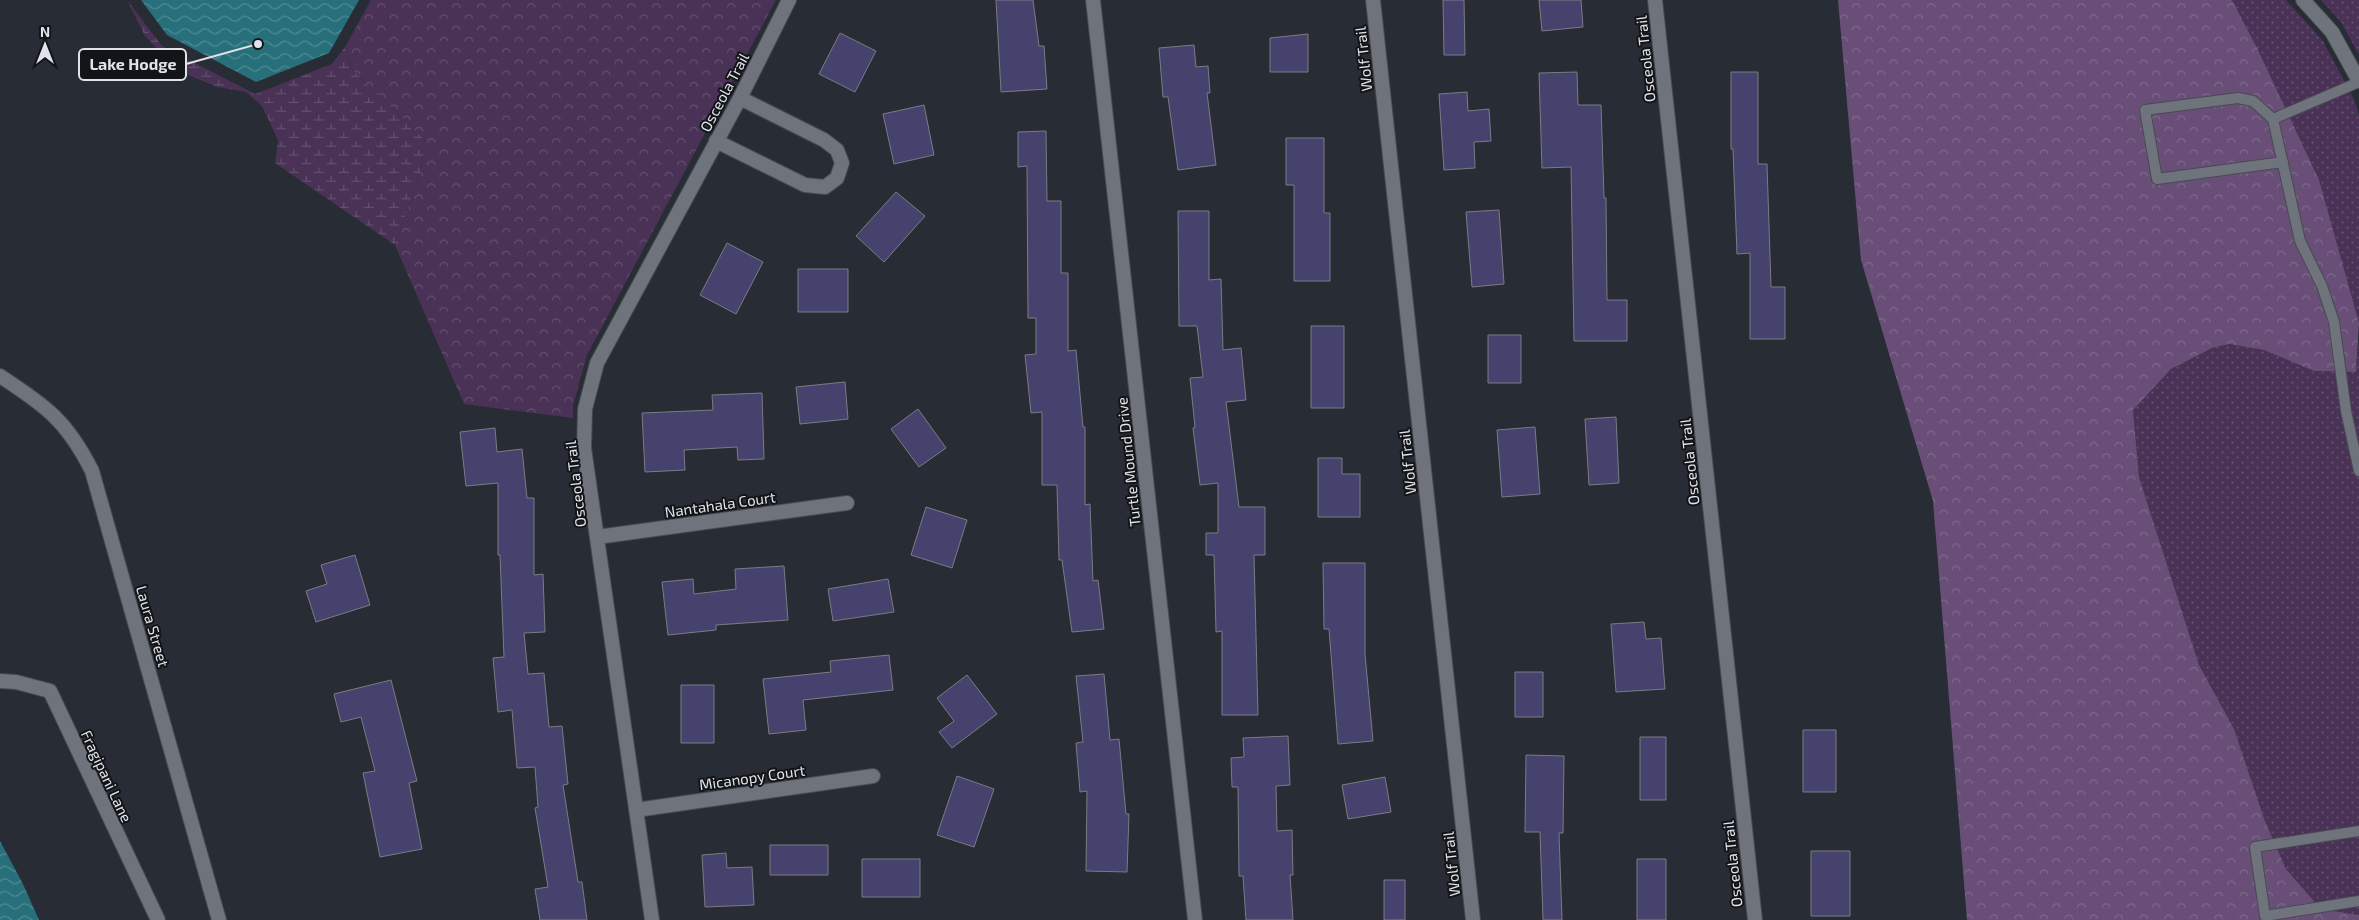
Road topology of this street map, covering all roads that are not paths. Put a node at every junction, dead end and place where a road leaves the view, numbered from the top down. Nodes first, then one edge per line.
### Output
1 (789, 0) edge
2 (1093, 0) edge
3 (1373, 0) edge
4 (1655, 0) edge
5 (2303, 0) edge
6 (2359, 82) edge
7 (740, 98) junction
8 (2273, 119) junction
9 (716, 141) junction
10 (2283, 162) junction
11 (0, 376) edge
12 (2359, 471) edge
13 (847, 503) dead end
14 (597, 537) junction
15 (0, 681) edge
16 (873, 776) dead end
17 (636, 810) junction
18 (2359, 830) edge
19 (2359, 901) edge
20 (158, 920) edge
21 (219, 920) edge
22 (652, 920) edge
23 (1195, 920) edge
24 (1473, 920) edge
25 (1755, 920) edge

1 - 7 street, Osceola Trail
2 - 23 street, Turtle Mound Drive
3 - 24 street, Wolf Trail
4 - 25 street, Osceola Trail
5 - 6 street
6 - 8 lane
7 - 9 street, Osceola Trail
7 - 9 street
8 - 10 lane
8 - 10 lane
9 - 14 street, Osceola Trail
10 - 12 lane
11 - 21 street, Laura Street
13 - 14 street, Nantahala Court
14 - 17 street, Osceola Trail
15 - 20 street, Fragipani Lane
16 - 17 street, Micanopy Court
17 - 22 street, Osceola Trail
18 - 19 lane

